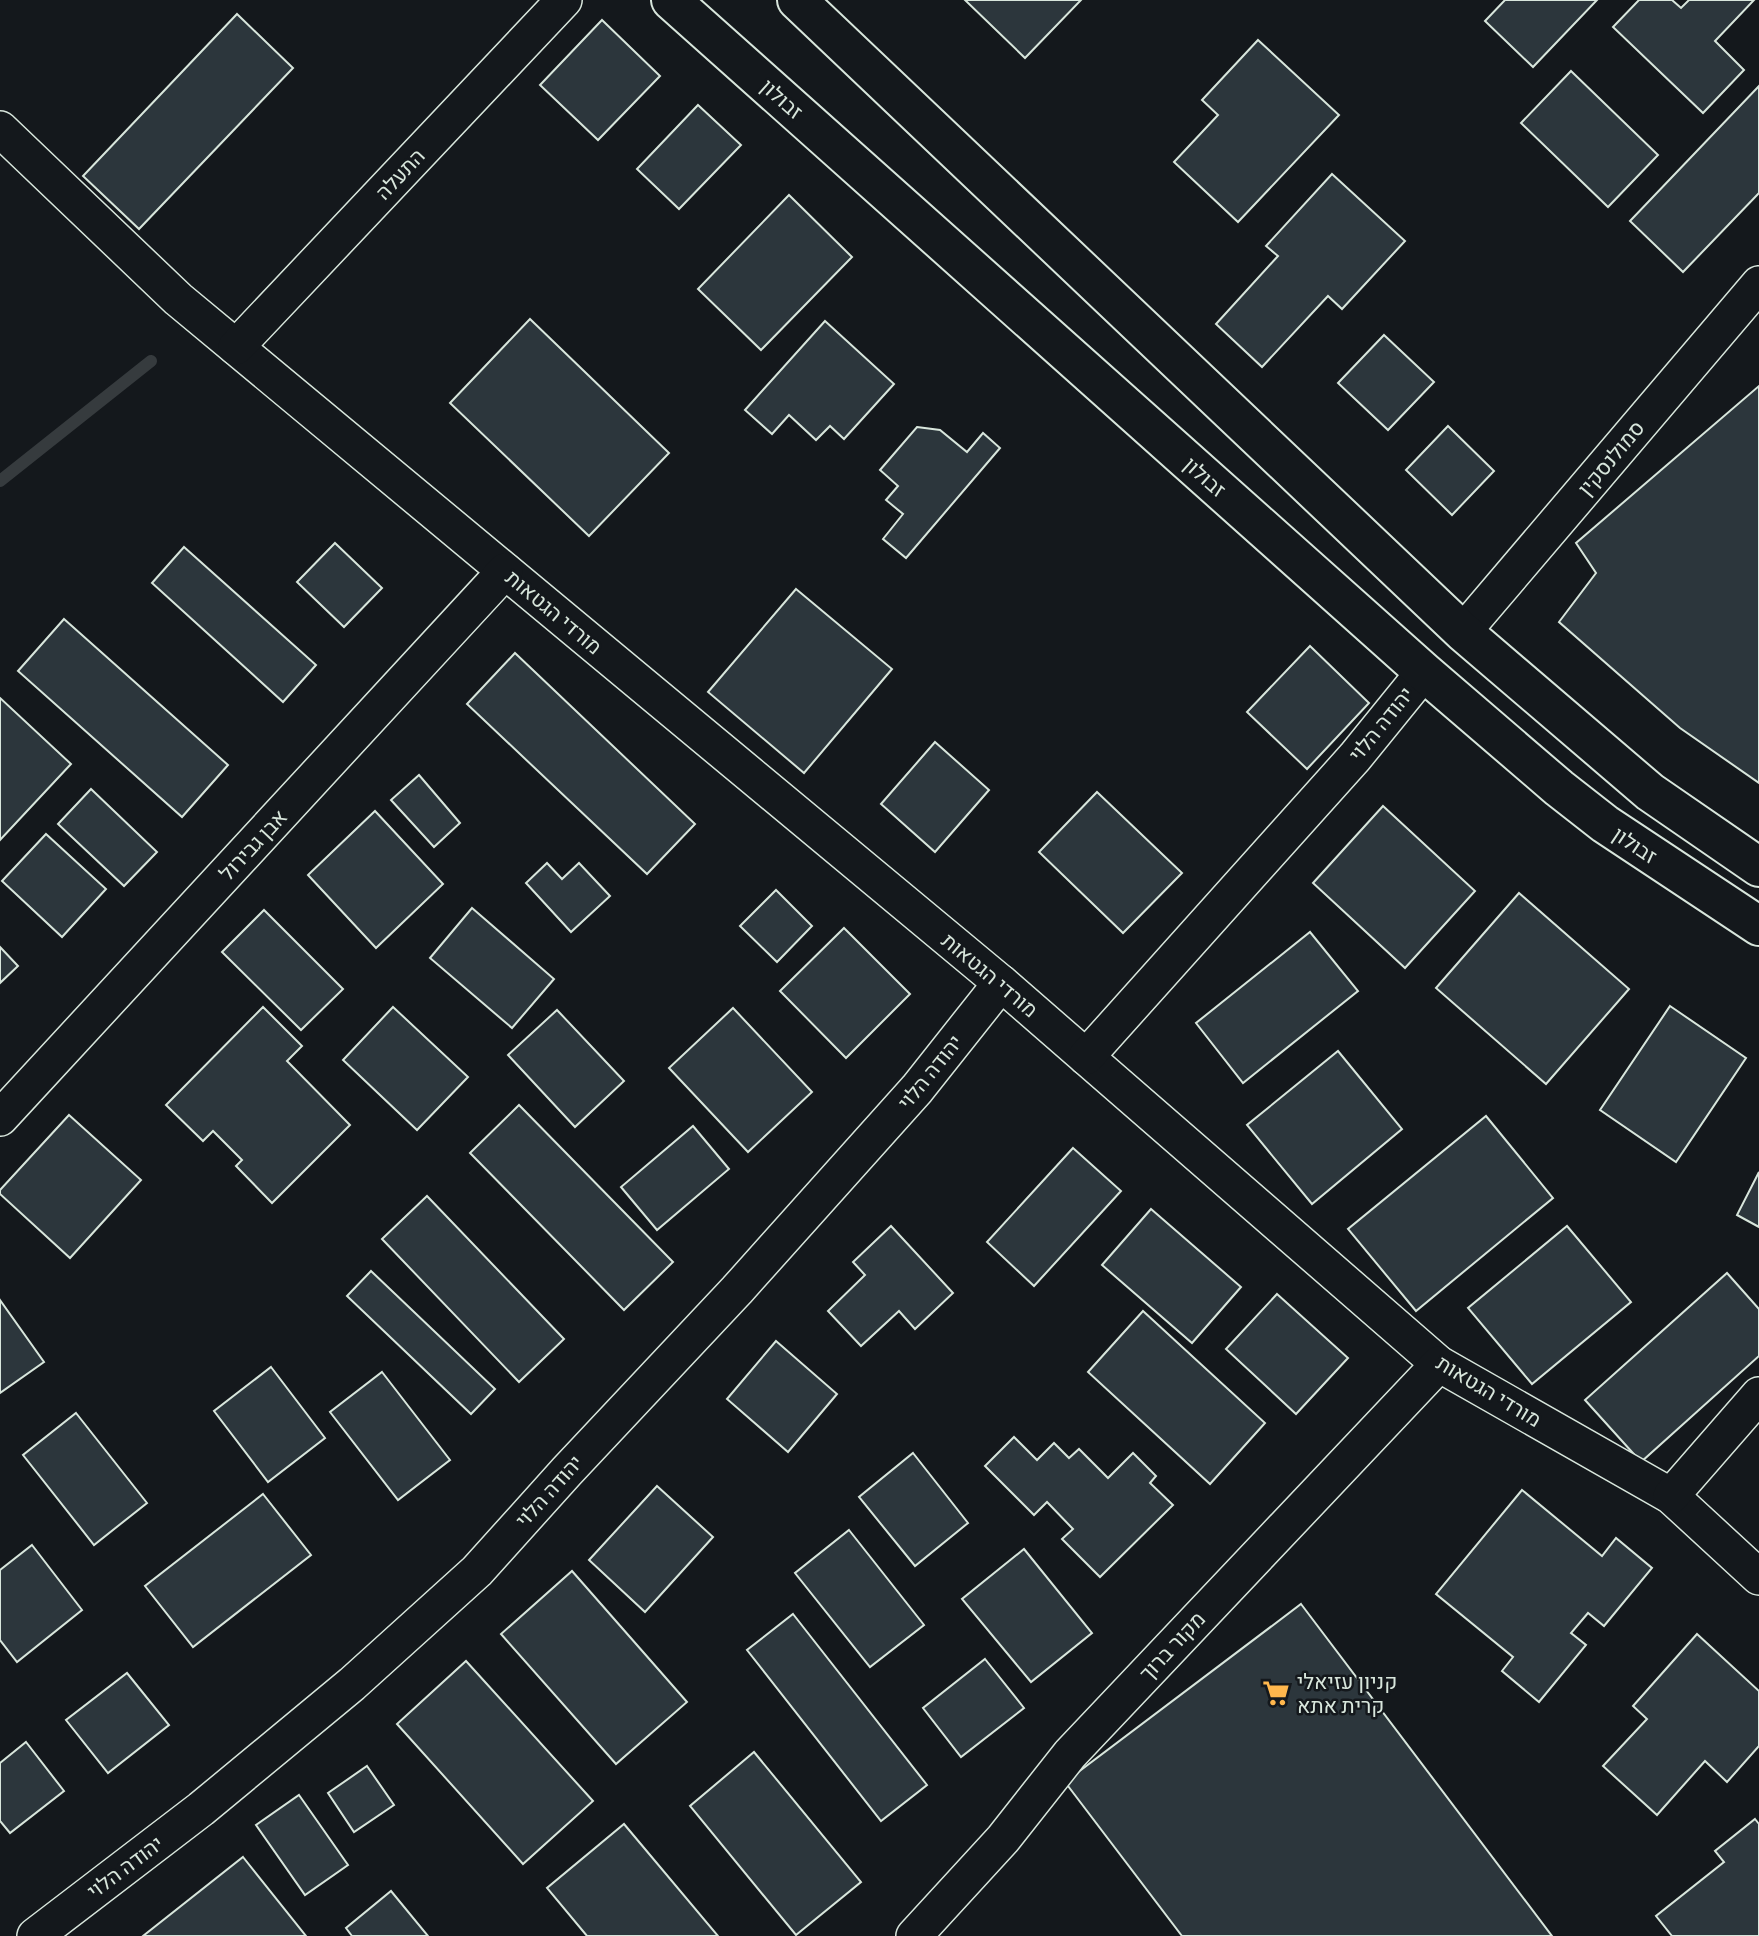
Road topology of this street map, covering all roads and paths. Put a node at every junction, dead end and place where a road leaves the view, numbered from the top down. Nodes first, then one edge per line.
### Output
1 (564, 0) edge
2 (671, 0) edge
3 (797, 0) edge
4 (0, 129) edge
5 (1759, 284) edge
6 (236, 347) junction
7 (506, 571) junction
8 (1463, 632) junction
9 (1424, 672) junction
10 (1759, 867) edge
11 (1759, 926) edge
12 (1001, 983) junction
13 (1086, 1057) junction
14 (0, 1118) edge
15 (1439, 1364) junction
16 (1759, 1395) edge
17 (1671, 1496) junction
18 (1759, 1577) edge
19 (35, 1936) edge
20 (914, 1936) edge

1 - 6 street, התעלה
2 - 9 main road, זבולון
3 - 8 main road
4 - 6 street, מורדי הגטאות
5 - 8 street, סמולנסקין
6 - 7 street, מורדי הגטאות
7 - 12 street, מורדי הגטאות
7 - 14 street, אבן גבירול
8 - 10 main road
9 - 11 main road, זבולון
9 - 13 street, יהודה הלוי
12 - 13 street, מורדי הגטאות
12 - 19 street, יהודה הלוי
13 - 15 street, מורדי הגטאות
15 - 17 street, מורדי הגטאות
15 - 20 street, מקור ברוך
16 - 17 street
17 - 18 street, מורדי הגטאות

